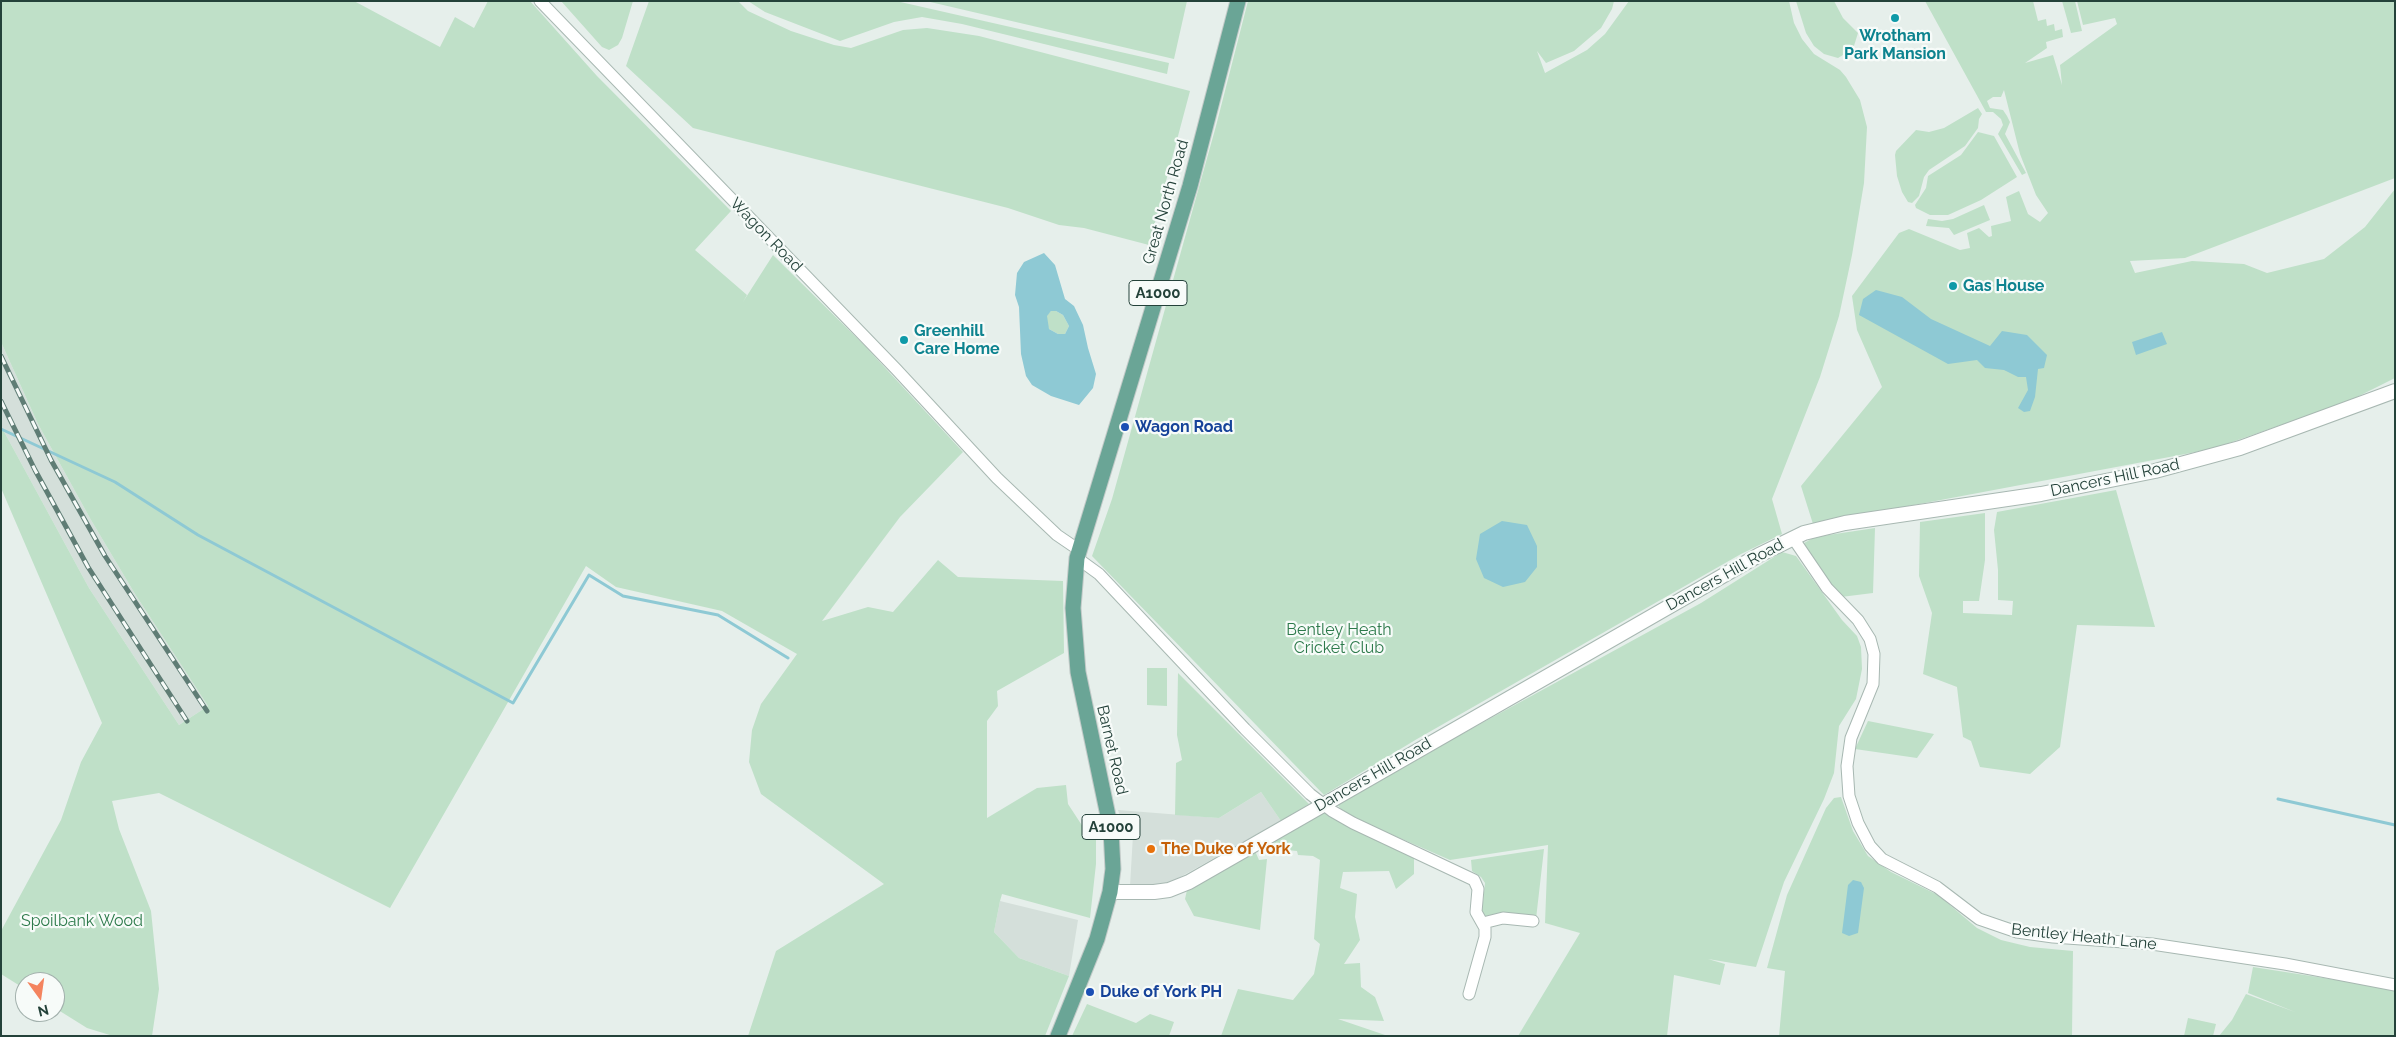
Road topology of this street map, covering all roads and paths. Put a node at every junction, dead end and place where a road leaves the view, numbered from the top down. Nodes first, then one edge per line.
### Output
1 (540, 1) edge
2 (1238, 1) edge
3 (2395, 391) edge
4 (1793, 538) junction
5 (1078, 554) junction
6 (1075, 584) joint
7 (1324, 804) junction
8 (1110, 892) junction
9 (1533, 921) dead end
10 (1483, 923) junction
11 (2395, 984) edge
12 (1469, 994) dead end
13 (1058, 1036) edge

1 - 5 street, Wagon Road
2 - 5 main road, Great North Road / A1000
3 - 4 street, Dancers Hill Road
4 - 7 street, Dancers Hill Road
4 - 11 street, Bentley Heath Lane
5 - 6 main road, Great North Road / A1000
5 - 7 street, Wagon Road
6 - 8 main road, Barnet Road / A1000
7 - 8 street, Dancers Hill Road
7 - 10 street, Wagon Road
8 - 13 main road, Barnet Road / A1000
9 - 10 street
10 - 12 street

